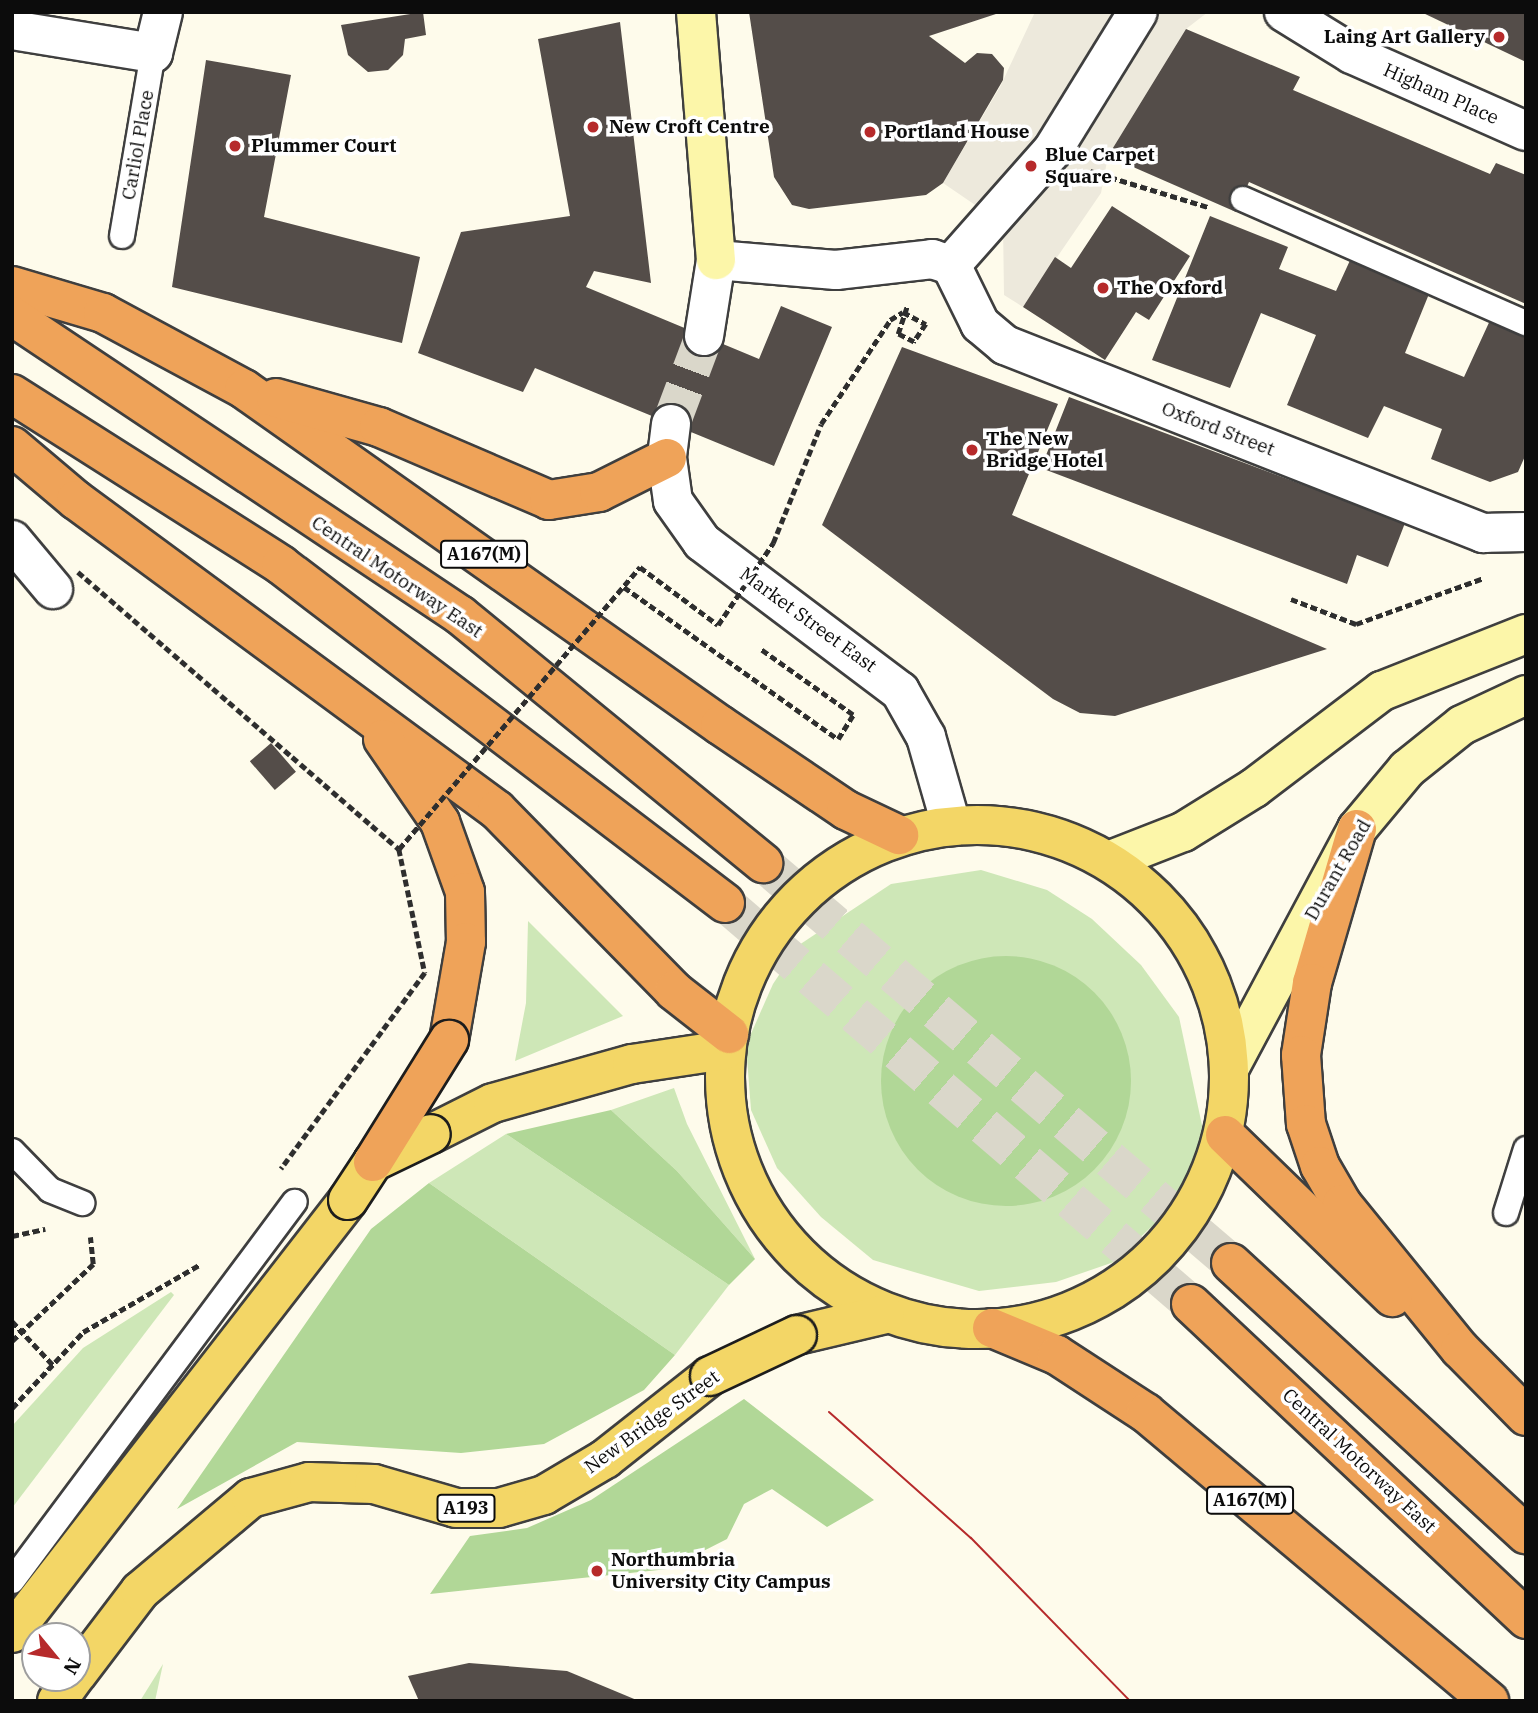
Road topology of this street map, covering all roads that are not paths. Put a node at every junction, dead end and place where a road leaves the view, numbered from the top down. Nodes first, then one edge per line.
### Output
1 (163, 12) edge
2 (696, 12) edge
3 (1138, 12) edge
4 (1284, 12) edge
5 (12, 30) edge
6 (153, 53) junction
7 (1526, 131) edge
8 (1243, 199) road end
9 (122, 236) dead end
10 (716, 260) junction
11 (951, 264) junction
12 (12, 286) edge
13 (12, 317) edge
14 (1526, 323) edge
15 (704, 336) tunnel mouth
16 (244, 389) junction
17 (12, 394) edge
18 (669, 441) joint
19 (12, 446) edge
20 (1526, 532) edge
21 (12, 540) edge
22 (66, 580) road end
23 (1526, 634) edge
24 (1526, 695) edge
25 (365, 715) junction
26 (951, 824) junction
27 (1357, 829) junction
28 (899, 835) junction
29 (1111, 860) junction
30 (763, 863) tunnel mouth
31 (725, 903) tunnel mouth
32 (727, 1042) junction
33 (1231, 1065) junction
34 (1225, 1135) junction
35 (1526, 1149) edge
36 (12, 1150) edge
37 (373, 1162) junction
38 (295, 1202) dead end
39 (83, 1203) dead end
40 (1506, 1213) dead end
41 (1231, 1263) tunnel mouth
42 (1191, 1304) tunnel mouth
43 (886, 1314) junction
44 (992, 1328) junction
45 (1460, 1349) junction
46 (1526, 1416) edge
47 (1526, 1534) edge
48 (12, 1581) edge
49 (1526, 1619) edge
50 (12, 1633) edge
51 (91, 1656) edge
52 (1489, 1701) edge

1 - 6 street
2 - 10 main road
3 - 11 street
4 - 7 street, Higham Place
5 - 6 street
6 - 9 lane, Carliol Place
8 - 14 lane
10 - 11 street
10 - 15 street
11 - 20 street, Oxford Street
12 - 16 highway, A167(M)
13 - 30 highway, Central Motorway East / A167(M)
16 - 18 highway, A167(M)
16 - 28 highway, A167(M)
17 - 31 highway
18 - 26 street, Market Street East
19 - 25 highway
21 - 22 street
23 - 29 main road
24 - 27 main road, Durant Road
25 - 32 highway
25 - 37 highway, bridge
26 - 28 main road
26 - 29 main road
27 - 33 main road, Durant Road
27 - 45 highway
28 - 32 main road
29 - 33 main road
32 - 37 main road, bridge
32 - 43 main road
33 - 34 main road
34 - 44 main road
34 - 45 highway
35 - 40 lane
36 - 39 lane
37 - 50 main road, bridge
38 - 48 lane
41 - 47 highway
42 - 49 highway, Central Motorway East
43 - 44 main road
43 - 51 main road, New Bridge Street / A193, bridge
44 - 52 highway, A167(M)
45 - 46 highway

